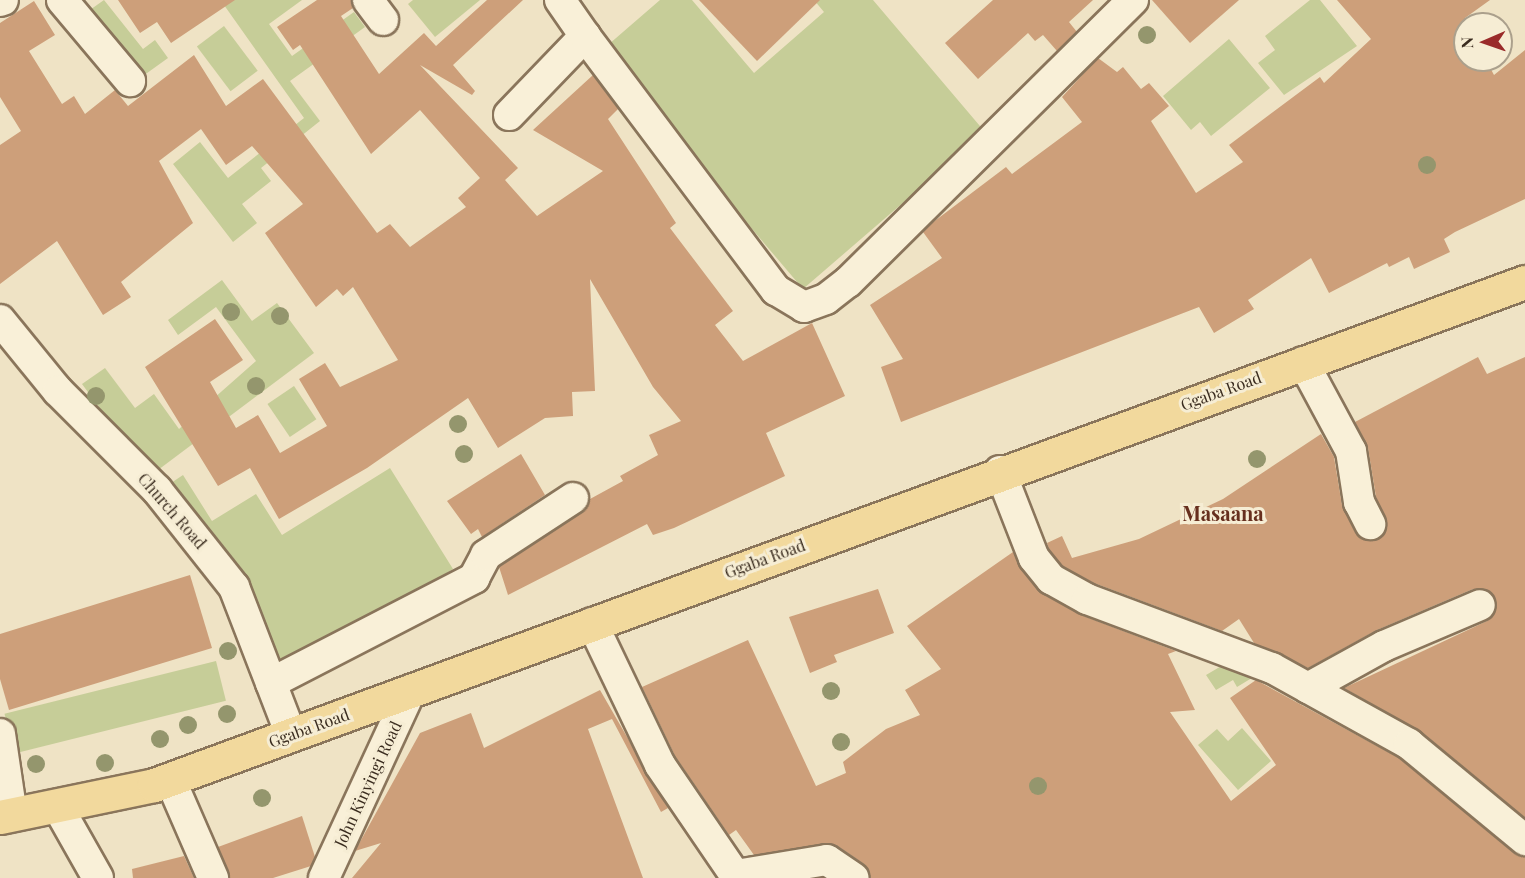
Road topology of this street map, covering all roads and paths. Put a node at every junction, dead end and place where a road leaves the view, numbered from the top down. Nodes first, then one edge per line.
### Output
1 (62, 0) edge
2 (560, 0) edge
3 (1133, 0) edge
4 (585, 36) junction
5 (130, 81) dead end
6 (509, 115) dead end
7 (1525, 282) edge
8 (0, 320) edge
9 (1303, 362) junction
10 (1000, 471) junction
11 (573, 498) dead end
12 (1370, 524) dead end
13 (1480, 606) dead end
14 (592, 623) junction
15 (271, 683) junction
16 (1308, 688) junction
17 (411, 690) junction
18 (0, 734) edge
19 (291, 735) junction
20 (170, 779) junction
21 (59, 809) junction
22 (6, 816) edge
23 (1525, 840) edge
24 (737, 877) edge
25 (98, 878) edge
26 (213, 878) edge
27 (324, 878) edge
28 (854, 878) edge

1 - 5 street
2 - 4 street
3 - 4 street
4 - 6 street
7 - 9 main road, Ggaba Road
8 - 15 street, Church Road
9 - 10 main road, Ggaba Road
9 - 12 street
10 - 14 main road, Ggaba Road
10 - 16 street
11 - 15 street
13 - 16 street
14 - 17 main road, Ggaba Road
14 - 24 street
15 - 19 street, Church Road
16 - 23 street
17 - 19 main road, Ggaba Road
17 - 27 street, John Kinyingi Road
18 - 22 street
19 - 20 main road, Ggaba Road
20 - 21 main road, Ggaba Road
20 - 26 street
21 - 22 main road, Ggaba Road
21 - 25 street
24 - 28 street

